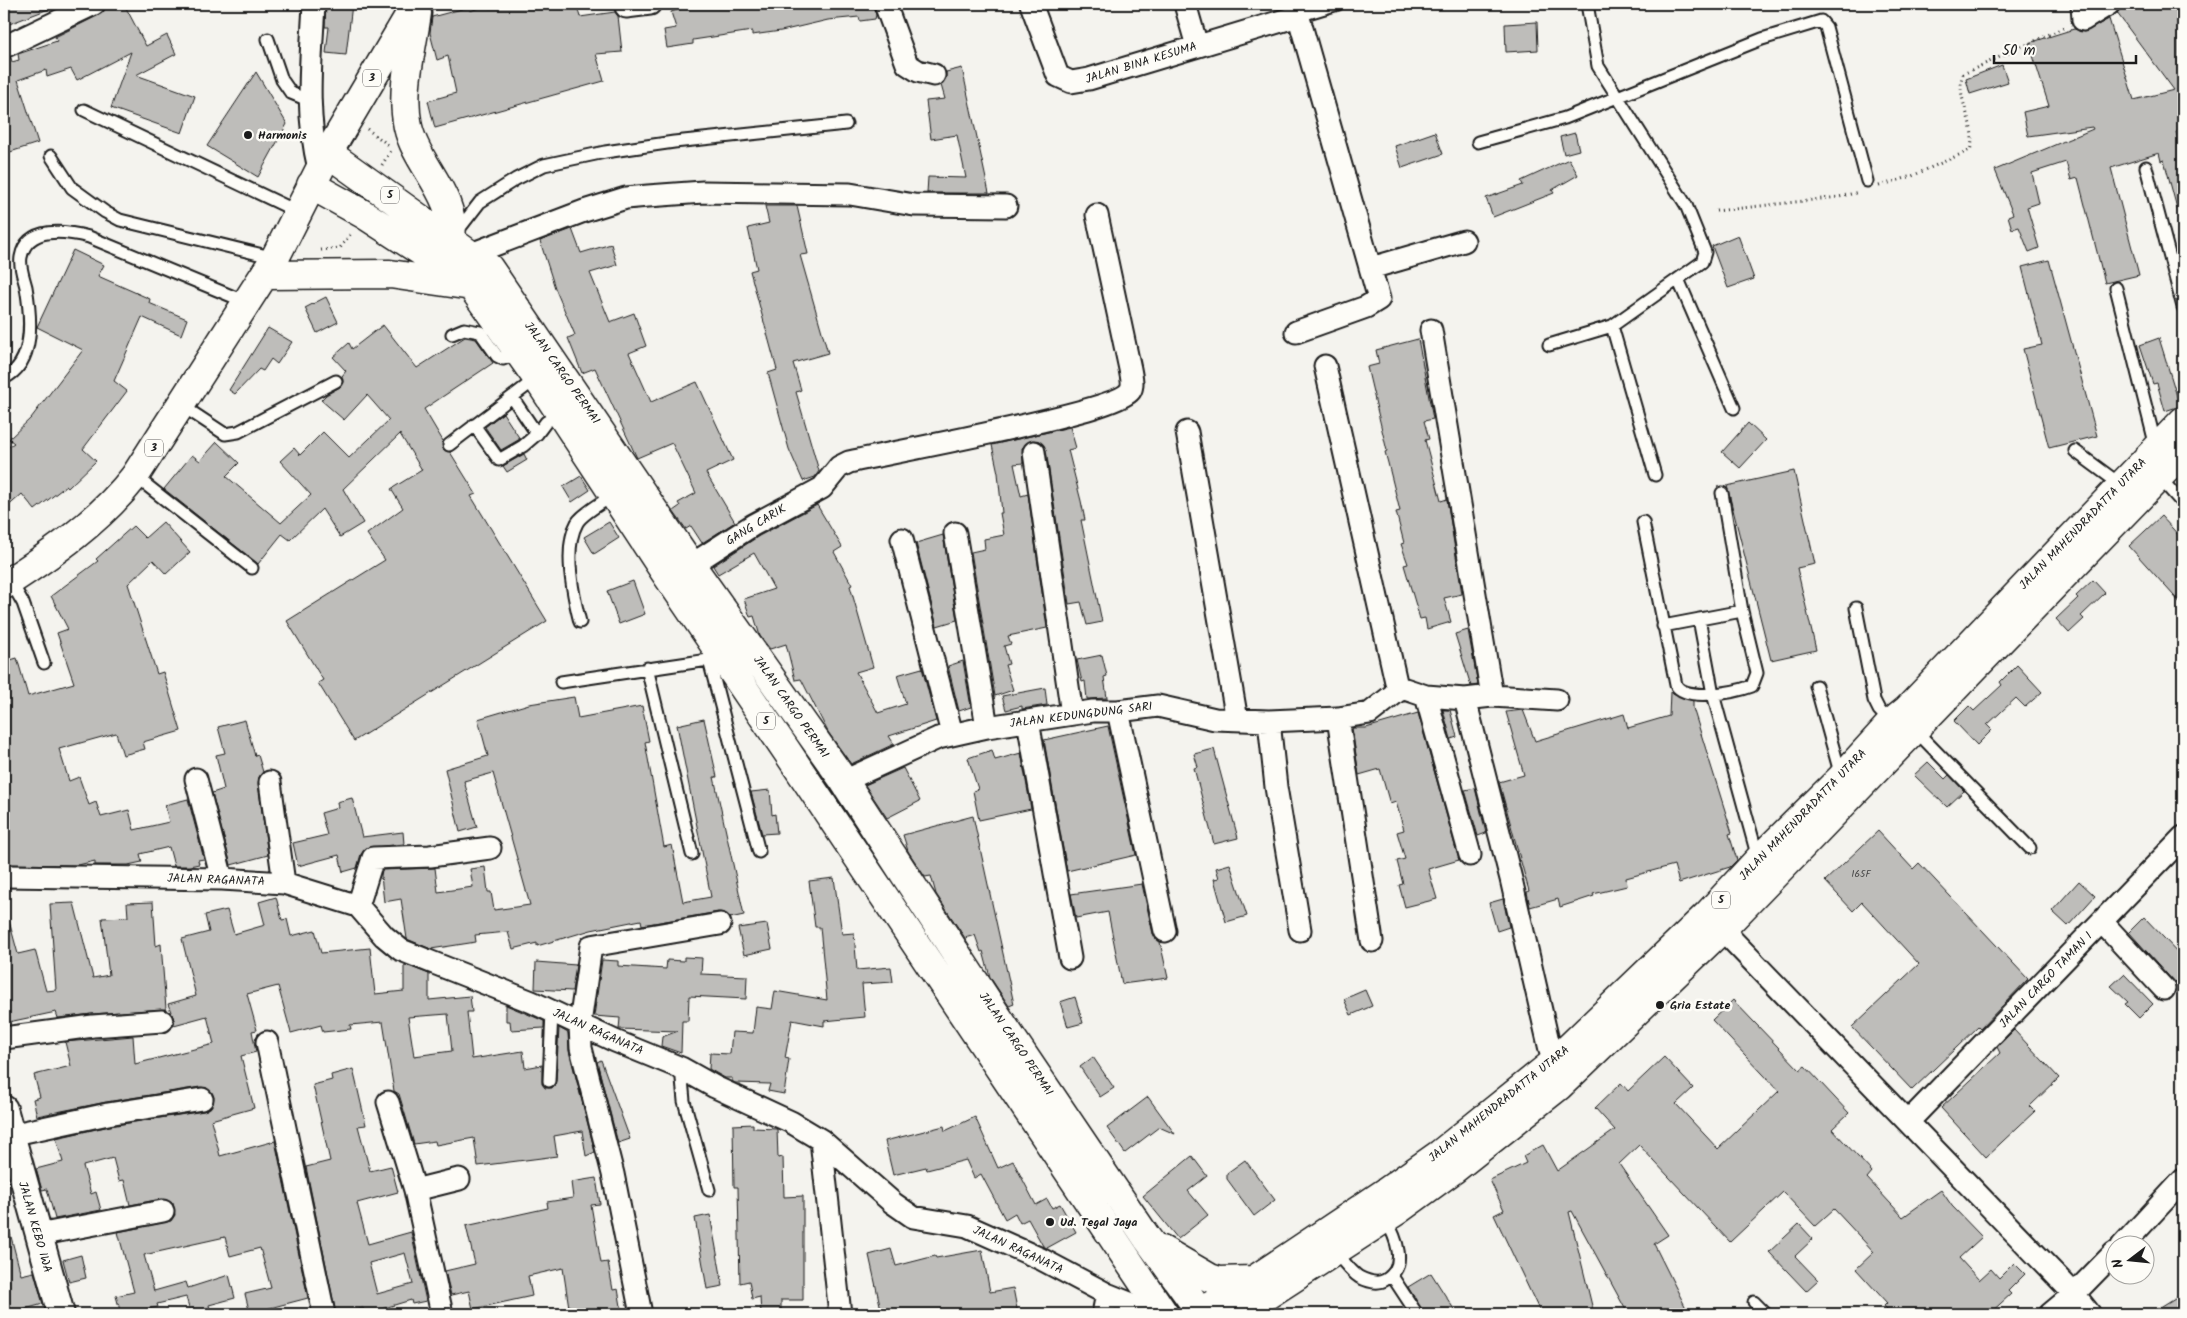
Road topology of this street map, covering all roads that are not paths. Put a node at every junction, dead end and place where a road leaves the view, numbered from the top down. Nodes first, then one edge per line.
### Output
1 (94, 4) edge
2 (314, 4) edge
3 (417, 4) edge
4 (650, 4) edge
5 (885, 4) edge
6 (1031, 4) edge
7 (1185, 4) edge
8 (1338, 4) edge
9 (1587, 4) edge
10 (2109, 4) edge
11 (626, 7) dead end
12 (1296, 10) edge
13 (2083, 12) edge
14 (268, 39) dead end
15 (1197, 46) junction
16 (4, 47) edge
17 (934, 75) dead end
18 (1615, 96) junction
19 (308, 100) junction
20 (84, 110) dead end
21 (846, 124) dead end
22 (1478, 142) dead end
23 (51, 156) dead end
24 (2146, 167) dead end
25 (319, 169) junction
26 (1869, 186) road end
27 (1006, 206) dead end
28 (296, 211) junction
29 (1098, 215) dead end
30 (1464, 241) dead end
31 (461, 246) junction
32 (269, 266) junction
33 (1371, 268) junction
34 (1678, 279) junction
35 (472, 287) junction
36 (2116, 288) dead end
37 (246, 302) junction
38 (2183, 307) edge
39 (1612, 326) junction
40 (1431, 330) dead end
41 (1296, 332) dead end
42 (452, 334) dead end
43 (1549, 344) dead end
44 (519, 353) junction
45 (1325, 366) dead end
46 (4, 378) edge
47 (537, 378) junction
48 (336, 382) dead end
49 (512, 397) junction
50 (180, 405) junction
51 (1734, 408) dead end
52 (560, 414) junction
53 (2183, 421) edge
54 (474, 425) junction
55 (1187, 432) dead end
56 (537, 434) junction
57 (450, 445) dead end
58 (2171, 448) edge
59 (2075, 451) dead end
60 (1034, 452) dead end
61 (1655, 474) dead end
62 (135, 476) junction
63 (2159, 477) junction
64 (2121, 486) junction
65 (1722, 493) dead end
66 (614, 495) junction
67 (2183, 504) edge
68 (1642, 522) dead end
69 (954, 533) dead end
70 (902, 539) dead end
71 (691, 566) junction
72 (252, 568) dead end
73 (7, 583) edge
74 (1856, 608) dead end
75 (1742, 611) junction
76 (1699, 619) junction
77 (580, 622) dead end
78 (1663, 626) junction
79 (716, 659) junction
80 (44, 663) dead end
81 (646, 668) junction
82 (561, 682) dead end
83 (1816, 686) dead end
84 (1398, 691) junction
85 (1713, 694) junction
86 (1426, 696) junction
87 (1492, 696) junction
88 (1465, 699) junction
89 (1557, 700) dead end
90 (1118, 711) junction
91 (1072, 714) junction
92 (1338, 718) junction
93 (1237, 720) junction
94 (1028, 721) junction
95 (1269, 721) junction
96 (1903, 726) junction
97 (987, 727) junction
98 (952, 734) junction
99 (1841, 778) junction
100 (196, 779) dead end
101 (270, 782) dead end
102 (844, 782) junction
103 (2183, 837) edge
104 (490, 848) dead end
105 (2030, 848) dead end
106 (759, 852) dead end
107 (692, 854) dead end
108 (1470, 855) dead end
109 (1759, 859) junction
110 (4, 876) edge
111 (222, 879) junction
112 (284, 883) junction
113 (358, 906) junction
114 (1715, 921) junction
115 (2102, 922) junction
116 (720, 924) dead end
117 (1300, 930) dead end
118 (1165, 931) dead end
119 (1372, 941) dead end
120 (1070, 958) dead end
121 (2164, 989) dead end
122 (552, 1011) junction
123 (162, 1021) dead end
124 (580, 1024) junction
125 (4, 1038) edge
126 (267, 1042) dead end
127 (1553, 1063) junction
128 (681, 1068) junction
129 (549, 1081) dead end
130 (202, 1098) dead end
131 (388, 1102) dead end
132 (4, 1109) edge
133 (1908, 1122) junction
134 (10, 1135) junction
135 (821, 1140) junction
136 (459, 1179) dead end
137 (2183, 1180) edge
138 (414, 1190) junction
139 (709, 1190) dead end
140 (163, 1211) dead end
141 (1385, 1218) junction
142 (38, 1235) junction
143 (2131, 1236) edge
144 (1147, 1238) junction
145 (1335, 1252) junction
146 (2104, 1263) edge
147 (1392, 1276) junction
148 (1107, 1294) junction
149 (2074, 1294) junction
150 (1260, 1297) edge
151 (1754, 1302) dead end
152 (61, 1314) edge
153 (324, 1314) edge
154 (442, 1314) edge
155 (641, 1314) edge
156 (840, 1314) edge
157 (1103, 1314) edge
158 (1156, 1314) edge
159 (1164, 1314) edge
160 (1200, 1314) edge
161 (1238, 1314) edge
162 (1417, 1314) edge
163 (1766, 1314) edge
164 (2050, 1314) edge
165 (2090, 1314) edge

1 - 16 street
2 - 19 street
3 - 25 highway, 3
3 - 31 highway
4 - 11 street
5 - 17 street
6 - 15 street, JALAN BINA KESUMA
7 - 15 street
8 - 12 lane
9 - 18 lane
10 - 13 street
12 - 15 street, JALAN BINA KESUMA
12 - 33 street
14 - 19 lane
18 - 22 lane
18 - 26 lane
18 - 34 lane
19 - 25 street
20 - 28 lane
21 - 31 lane
23 - 32 lane
24 - 38 lane
25 - 28 highway, 3
25 - 31 highway, JALAN CARGO PERMAI / 5
25 - 35 highway, JALAN CARGO PERMAI / 5
27 - 31 street
28 - 32 highway, 3
29 - 71 street, GANG CARIK
30 - 33 street
31 - 71 highway, JALAN CARGO PERMAI / 5
32 - 35 highway
32 - 37 highway, 3
33 - 41 street
34 - 39 lane
34 - 51 lane
35 - 44 highway, JALAN CARGO PERMAI / 5
36 - 58 lane
37 - 46 lane
37 - 50 highway, 3
39 - 43 lane
39 - 61 lane
40 - 87 street
42 - 44 lane
44 - 47 highway, JALAN CARGO PERMAI / 5
45 - 84 street
47 - 49 lane
47 - 52 highway, JALAN CARGO PERMAI / 5
48 - 50 lane
49 - 54 lane
49 - 56 lane
50 - 62 highway, 3
52 - 56 lane
52 - 66 highway, JALAN CARGO PERMAI / 5
53 - 58 highway, JALAN MAHENDRADATTA UTARA / 5
54 - 56 lane
54 - 57 lane
55 - 93 street
58 - 63 highway, JALAN MAHENDRADATTA UTARA / 5
58 - 64 highway, JALAN MAHENDRADATTA UTARA / 5
59 - 64 lane
60 - 91 street
62 - 72 lane
62 - 73 highway, 3
63 - 67 lane
63 - 96 highway, JALAN MAHENDRADATTA UTARA / 5
64 - 96 highway, JALAN MAHENDRADATTA UTARA / 5
65 - 75 lane
66 - 77 lane
66 - 79 highway, JALAN CARGO PERMAI / 5
68 - 78 lane
69 - 97 street
70 - 98 street
71 - 102 highway, JALAN CARGO PERMAI / 5
73 - 80 lane
74 - 96 lane
75 - 76 lane
75 - 85 lane
76 - 78 lane
76 - 85 lane
78 - 85 lane
79 - 81 lane
79 - 106 lane
79 - 159 highway, JALAN CARGO PERMAI / 5
81 - 82 lane
81 - 107 lane
83 - 99 lane
84 - 86 street
84 - 92 street, JALAN KEDUNGDUNG SARI
85 - 109 lane
86 - 88 street
86 - 108 street
87 - 88 street
87 - 89 street
88 - 127 street
90 - 91 street, JALAN KEDUNGDUNG SARI
90 - 93 street, JALAN KEDUNGDUNG SARI
90 - 118 street
91 - 94 street, JALAN KEDUNGDUNG SARI
92 - 95 street, JALAN KEDUNGDUNG SARI
92 - 119 street
93 - 95 street, JALAN KEDUNGDUNG SARI
94 - 97 street, JALAN KEDUNGDUNG SARI
94 - 120 street
95 - 117 street
96 - 99 highway, JALAN MAHENDRADATTA UTARA / 5
96 - 105 lane
96 - 114 highway, JALAN MAHENDRADATTA UTARA / 5
97 - 98 street, JALAN KEDUNGDUNG SARI
98 - 102 street, JALAN KEDUNGDUNG SARI
99 - 109 highway, JALAN MAHENDRADATTA UTARA / 5
100 - 111 street
101 - 112 street
102 - 144 highway, JALAN CARGO PERMAI / 5
103 - 115 street, JALAN CARGO TAMAN I
104 - 113 street
109 - 114 highway, JALAN MAHENDRADATTA UTARA / 5
110 - 111 street, JALAN RAGANATA
111 - 112 street, JALAN RAGANATA
112 - 113 street, JALAN RAGANATA
113 - 122 street, JALAN RAGANATA
114 - 127 highway, JALAN MAHENDRADATTA UTARA / 5
114 - 133 street
114 - 141 highway, JALAN MAHENDRADATTA UTARA / 5
115 - 121 street
115 - 133 street, JALAN CARGO TAMAN I
116 - 124 street
122 - 124 street, JALAN RAGANATA
122 - 129 lane
123 - 125 street
124 - 128 street, JALAN RAGANATA
124 - 155 street
126 - 153 street
127 - 150 highway, JALAN MAHENDRADATTA UTARA / 5
128 - 135 street, JALAN RAGANATA
128 - 139 lane
130 - 134 street
131 - 138 street
132 - 134 street, JALAN KEBO IWA
133 - 149 street
134 - 142 street, JALAN KEBO IWA
135 - 148 street, JALAN RAGANATA
135 - 156 street
136 - 138 street
137 - 143 street
138 - 154 street
140 - 142 street
141 - 145 highway, JALAN MAHENDRADATTA UTARA / 5
141 - 147 lane
142 - 152 street, JALAN KEBO IWA
144 - 150 highway
144 - 160 highway, JALAN CARGO PERMAI / 5
145 - 147 lane
145 - 150 highway, JALAN MAHENDRADATTA UTARA / 5
146 - 149 street
147 - 162 lane
148 - 157 street
148 - 158 street, JALAN RAGANATA
149 - 164 street
149 - 165 street
150 - 160 highway, JALAN MAHENDRADATTA UTARA / 5
150 - 161 highway, JALAN MAHENDRADATTA UTARA / 5
151 - 163 lane

